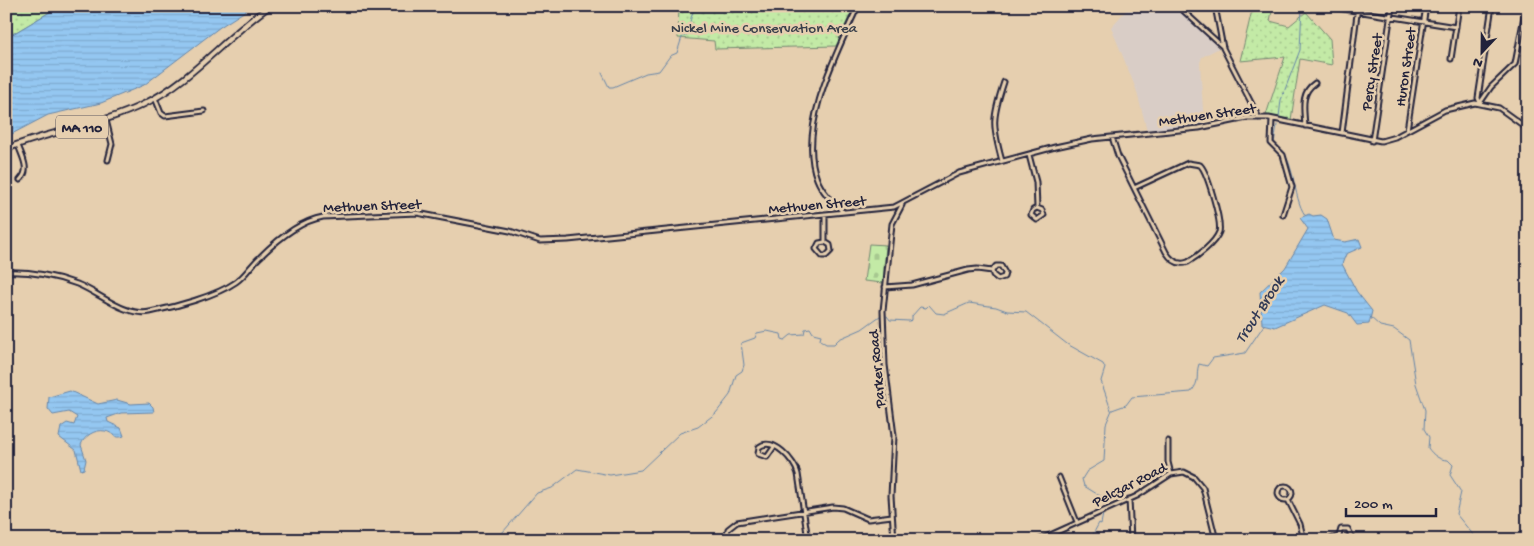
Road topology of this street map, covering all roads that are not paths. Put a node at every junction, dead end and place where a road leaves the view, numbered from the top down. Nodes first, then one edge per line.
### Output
1 (270, 6) edge
2 (858, 6) edge
3 (1178, 6) edge
4 (1215, 6) edge
5 (1358, 6) edge
6 (1392, 6) edge
7 (1426, 6) edge
8 (1459, 6) edge
9 (1492, 6) edge
10 (1526, 6) edge
11 (1325, 7) edge
12 (1357, 12) junction
13 (1390, 17) junction
14 (1423, 22) junction
15 (1456, 27) junction
16 (1224, 48) junction
17 (1451, 59) dead end
18 (1004, 82) dead end
19 (1315, 83) dead end
20 (155, 98) junction
21 (1480, 103) junction
22 (204, 111) dead end
23 (1259, 118) junction
24 (1272, 119) junction
25 (106, 120) junction
26 (1305, 126) junction
27 (1528, 129) edge
28 (1407, 130) junction
29 (1342, 133) junction
30 (1112, 137) junction
31 (1372, 140) junction
32 (18, 144) junction
33 (6, 149) edge
34 (1029, 155) junction
35 (108, 160) dead end
36 (1002, 161) junction
37 (20, 180) dead end
38 (1134, 188) junction
39 (906, 202) junction
40 (1037, 208) junction
41 (843, 212) junction
42 (825, 214) junction
43 (1283, 215) dead end
44 (825, 242) junction
45 (992, 271) junction
46 (6, 272) edge
47 (885, 287) junction
48 (1168, 441) dead end
49 (774, 447) junction
50 (1171, 474) junction
51 (1060, 478) dead end
52 (1129, 499) junction
53 (1288, 500) junction
54 (804, 511) junction
55 (892, 516) junction
56 (1077, 522) junction
57 (1339, 536) junction
58 (726, 540) edge
59 (808, 540) edge
60 (894, 540) edge
61 (1039, 540) edge
62 (1131, 540) edge
63 (1216, 540) edge
64 (1304, 540) edge
65 (1327, 540) edge
66 (1345, 540) edge

1 - 20 main road, MA 110
2 - 41 street
3 - 16 street
4 - 16 street
5 - 12 street
6 - 13 street, Percy Street
7 - 14 street, Huron Street
8 - 15 street
9 - 21 street
10 - 21 street
11 - 12 street
12 - 13 street
12 - 29 street
13 - 14 street
13 - 31 street, Percy Street
14 - 15 street
14 - 28 street, Huron Street
15 - 17 street
16 - 23 street
18 - 36 street
19 - 26 street
20 - 22 street
20 - 25 main road, MA 110
21 - 27 street, Methuen Street
21 - 28 street, Methuen Street
23 - 24 street, Methuen Street
23 - 30 street, Methuen Street
24 - 26 street, Methuen Street
24 - 43 street
25 - 32 main road, MA 110
25 - 35 street
26 - 29 street, Methuen Street
28 - 31 street, Methuen Street
29 - 31 street, Methuen Street
30 - 34 street, Methuen Street
30 - 38 street
32 - 33 main road, MA 110
32 - 37 street
34 - 36 street, Methuen Street
34 - 40 street
36 - 39 street, Methuen Street
38 - 38 street
39 - 41 street, Methuen Street
39 - 47 street, Parker Road
40 - 40 street
41 - 42 street, Methuen Street
42 - 44 street
42 - 46 street, Methuen Street
44 - 44 street
45 - 45 street
45 - 47 street
47 - 55 street, Parker Road
48 - 50 street
49 - 49 street
49 - 54 street
50 - 52 street, Pelczar Road
50 - 63 street, Pelczar Road
51 - 56 street
52 - 56 street, Pelczar Road
52 - 62 street
53 - 53 street
53 - 64 street
54 - 55 street
54 - 58 street
54 - 59 street
55 - 60 street, Parker Road
56 - 61 street, Pelczar Road
57 - 65 street
57 - 66 street
57 - 66 street

